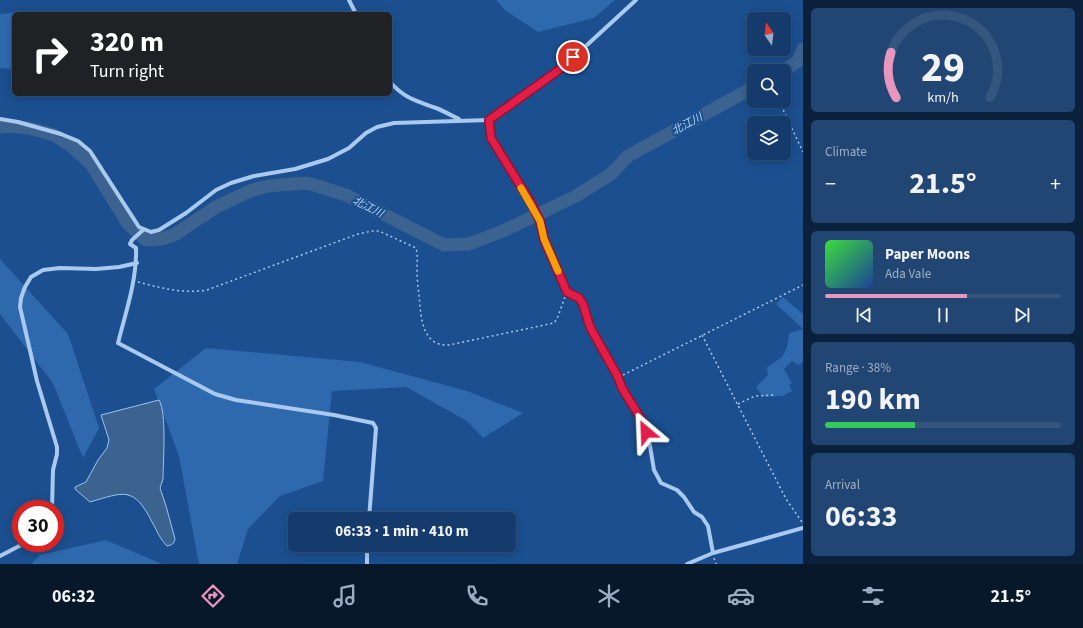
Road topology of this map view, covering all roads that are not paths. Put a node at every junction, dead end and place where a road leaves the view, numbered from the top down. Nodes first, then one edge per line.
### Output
1 (349, 0) edge
2 (636, 0) edge
3 (355, 12) edge
4 (392, 84) edge
5 (0, 118) edge
6 (461, 120) junction
7 (489, 120) junction
8 (143, 230) junction
9 (136, 263) junction
10 (52, 500) edge
11 (370, 512) edge
12 (803, 528) edge
13 (12, 550) edge
14 (367, 552) edge
15 (713, 553) junction
16 (0, 556) edge
17 (367, 564) edge
18 (688, 564) edge

1 - 3 street
2 - 7 street
4 - 6 street
5 - 8 street
6 - 7 street
6 - 8 street
7 - 15 street
8 - 9 street
9 - 10 street
9 - 11 street
12 - 15 street
13 - 16 street
14 - 17 street
15 - 18 street

